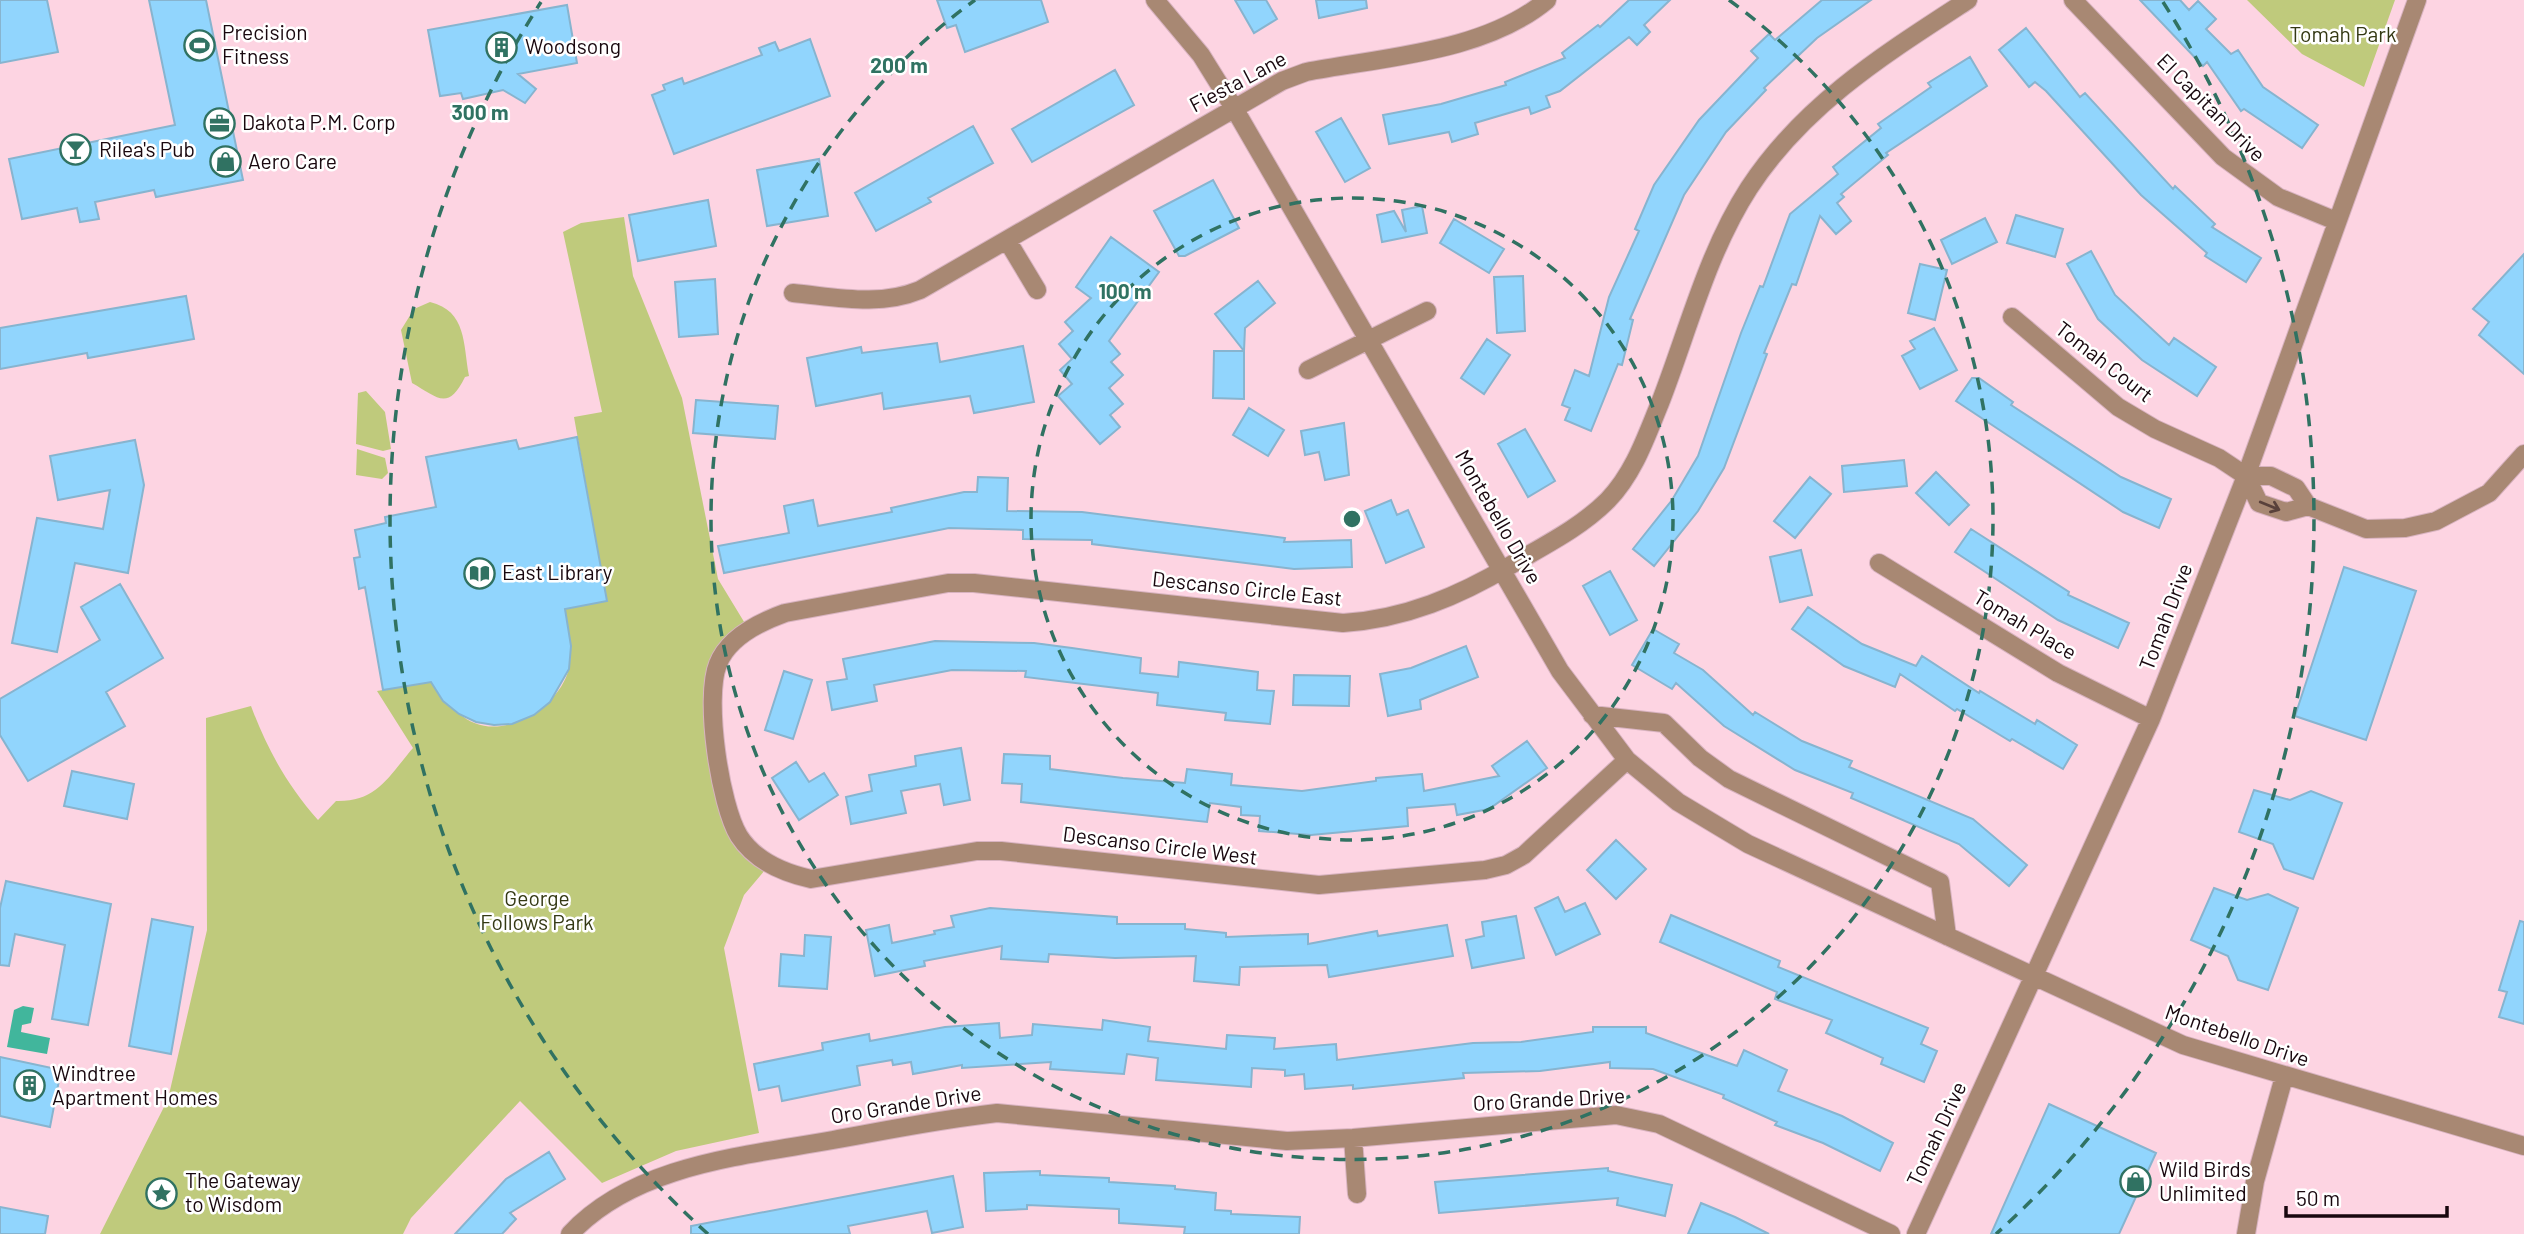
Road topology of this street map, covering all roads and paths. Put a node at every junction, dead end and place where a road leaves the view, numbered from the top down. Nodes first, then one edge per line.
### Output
1 (1155, 0) edge
2 (1548, 0) edge
3 (1968, 0) edge
4 (2073, 0) edge
5 (2417, 0) edge
6 (1234, 108) junction
7 (2336, 221) junction
8 (1007, 240) junction
9 (1037, 290) dead end
10 (793, 293) dead end
11 (1427, 311) dead end
12 (2012, 317) dead end
13 (1368, 340) junction
14 (1308, 370) dead end
15 (2524, 454) edge
16 (2246, 476) junction
17 (2308, 506) junction
18 (1879, 563) dead end
19 (1502, 570) junction
20 (1592, 715) junction
21 (2151, 719) junction
22 (1627, 760) junction
23 (720, 764) joint
24 (1947, 936) junction
25 (2034, 976) junction
26 (2284, 1077) junction
27 (1353, 1138) junction
28 (2524, 1146) edge
29 (1357, 1194) dead end
30 (570, 1234) edge
31 (1891, 1234) edge
32 (1916, 1234) edge
33 (2246, 1234) edge

1 - 6 street, Montebello Drive
2 - 6 street, Fiesta Lane
3 - 19 street, Descanso Circle East
4 - 7 street, El Capitan Drive
5 - 7 street, Tomah Drive
6 - 8 street, Fiesta Lane
6 - 13 street, Montebello Drive
7 - 16 street, Tomah Drive
8 - 9 street
8 - 10 street, Fiesta Lane
11 - 13 street
12 - 16 street, Tomah Court
13 - 14 street
13 - 19 street, Montebello Drive
15 - 17 street, Tomah Court
16 - 17 street, Tomah Court
16 -> 17 street, Tomah Court
16 - 21 street, Tomah Drive
18 - 21 street, Tomah Place
19 - 20 street, Montebello Drive
19 - 23 street, Descanso Circle East
20 - 22 street, Montebello Drive
20 - 24 street
21 - 25 street, Tomah Drive
22 - 23 street, Descanso Circle West
22 - 24 street, Montebello Drive
24 - 25 street, Montebello Drive
25 - 26 street, Montebello Drive
25 - 32 street, Tomah Drive
26 - 28 street, Montebello Drive
26 - 33 street
27 - 29 street
27 - 30 street, Oro Grande Drive
27 - 31 street, Oro Grande Drive

